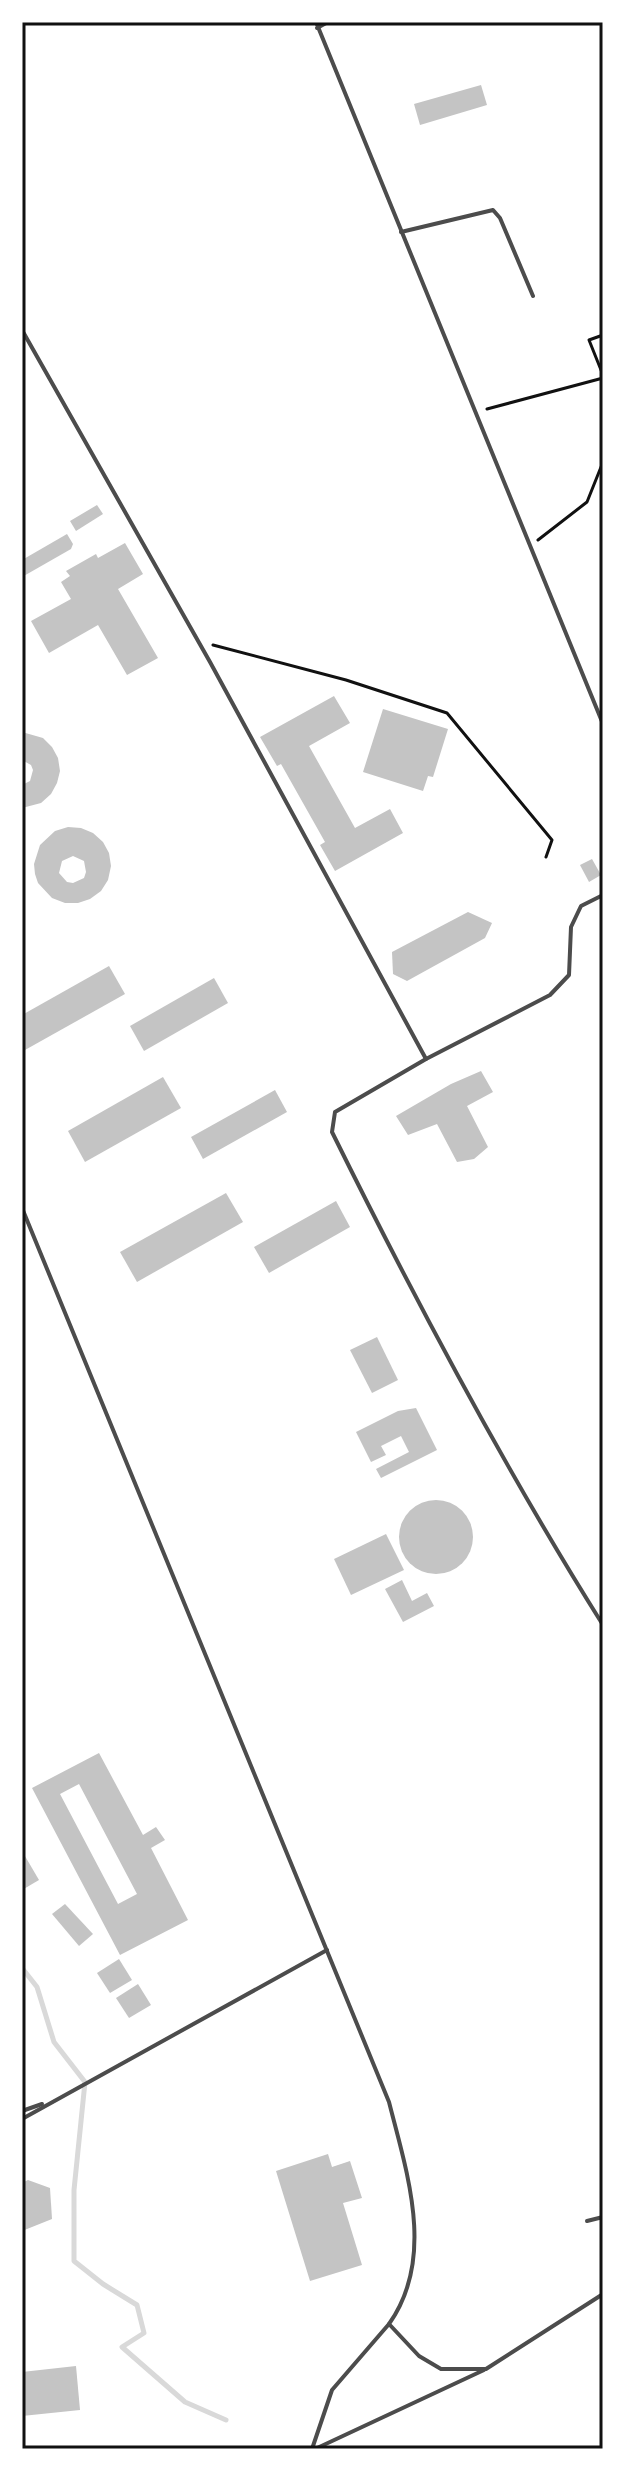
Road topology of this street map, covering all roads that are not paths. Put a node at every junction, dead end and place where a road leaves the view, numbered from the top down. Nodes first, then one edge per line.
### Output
1 (328, 22) edge
2 (317, 25) edge
3 (401, 232) junction
4 (533, 296) dead end
5 (22, 330) edge
6 (603, 724) edge
7 (603, 895) edge
8 (426, 1059) junction
9 (22, 1208) edge
10 (603, 1625) edge
11 (327, 1950) junction
12 (52, 2101) junction
13 (22, 2111) edge
14 (22, 2119) edge
15 (603, 2217) edge
16 (587, 2221) dead end
17 (603, 2294) edge
18 (389, 2324) junction
19 (486, 2369) junction
20 (314, 2449) edge

1 - 2 lane
2 - 3 lane
3 - 4 lane
3 - 6 lane
5 - 8 lane
7 - 8 lane
8 - 10 lane
9 - 11 lane
11 - 12 lane
11 - 18 lane
12 - 13 lane
12 - 14 lane
15 - 16 lane
17 - 19 lane
18 - 19 lane
18 - 20 lane
19 - 20 lane

